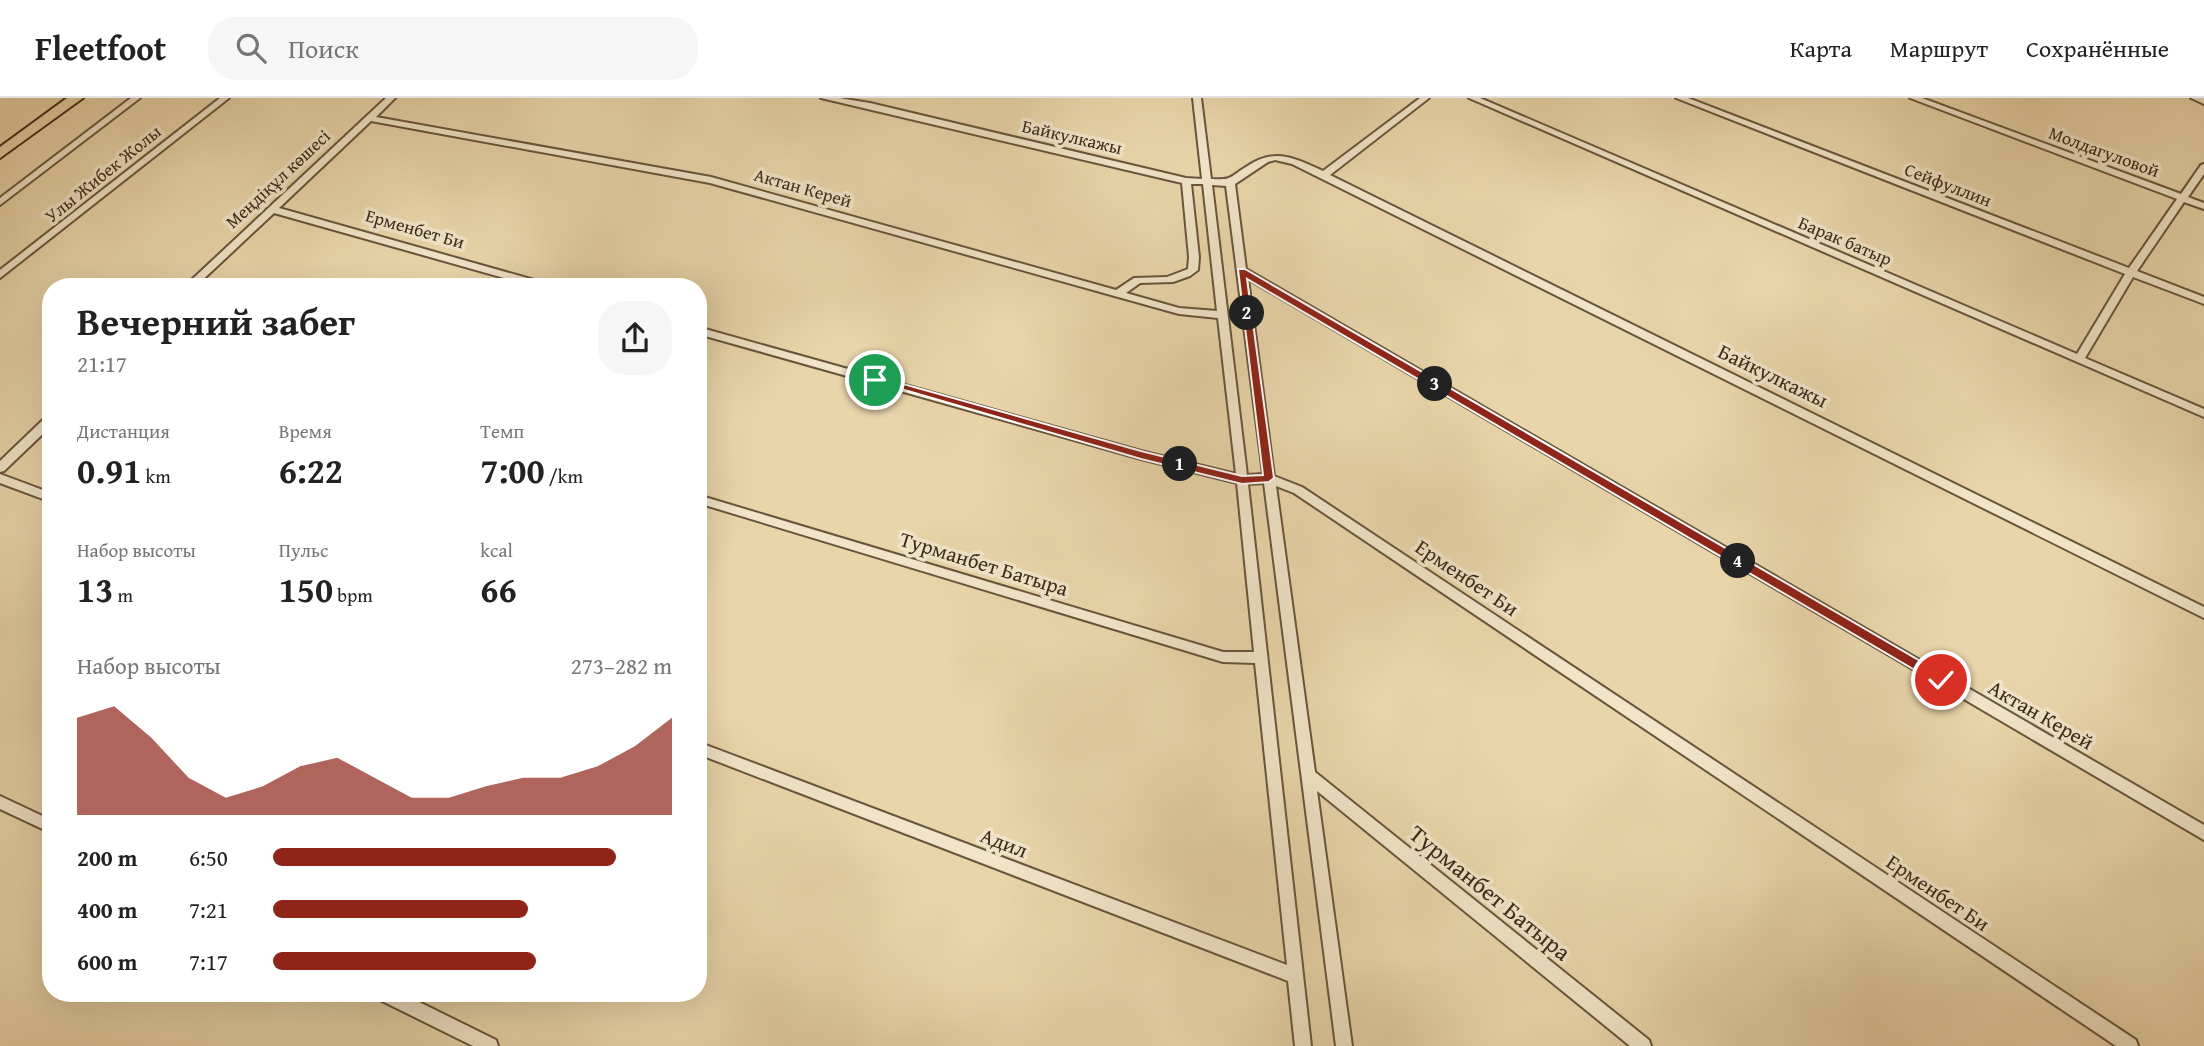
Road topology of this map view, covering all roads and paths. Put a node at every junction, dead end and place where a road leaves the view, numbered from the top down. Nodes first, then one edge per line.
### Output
1 (76, 98) edge
2 (225, 98) edge
3 (391, 98) edge
4 (825, 98) edge
5 (1197, 98) edge
6 (1425, 98) edge
7 (1473, 98) edge
8 (1680, 98) edge
9 (1914, 98) edge
10 (2195, 98) edge
11 (135, 99) edge
12 (2204, 101) edge
13 (369, 118) junction
14 (0, 155) edge
15 (2204, 167) edge
16 (1324, 174) junction
17 (1186, 181) junction
18 (1230, 183) junction
19 (1206, 184) junction
20 (2181, 197) junction
21 (0, 202) edge
22 (2204, 206) edge
23 (271, 209) junction
24 (1241, 271) junction
25 (2131, 272) junction
26 (0, 275) edge
27 (198, 278) edge
28 (516, 278) edge
29 (1118, 295) junction
30 (2204, 301) edge
31 (1223, 315) junction
32 (707, 333) edge
33 (2079, 359) junction
34 (2204, 413) edge
35 (42, 428) edge
36 (0, 468) edge
37 (0, 478) edge
38 (1269, 478) junction
39 (1242, 480) junction
40 (42, 494) edge
41 (707, 502) edge
42 (2204, 613) edge
43 (1260, 658) junction
44 (707, 751) edge
45 (1308, 775) junction
46 (0, 802) edge
47 (42, 823) edge
48 (2204, 833) edge
49 (1295, 976) junction
50 (402, 1002) edge
51 (490, 1046) edge
52 (1303, 1046) edge
53 (1344, 1046) edge
54 (1643, 1046) edge
55 (2130, 1046) edge

1 - 14 highway
2 - 26 street, Улы Жибек Жолы
3 - 13 street, Меңдіқұл көшесі
4 - 17 street, Байкулкажы
5 - 19 street
6 - 16 street
7 - 33 street, Барак батыр
8 - 25 street, Сейфуллин
9 - 20 street, Молдагуловой
10 - 12 street
11 - 21 street
13 - 23 street, Меңдіқұл көшесі
13 - 29 street, Актан Керей
15 - 20 street
16 - 18 street, Байкулкажы
16 - 42 street, Байкулкажы
17 - 19 street, Байкулкажы
17 - 29 street
18 - 19 street, Байкулкажы
18 - 24 street
19 - 31 street
20 - 22 street, Молдагуловой
20 - 25 street
23 - 27 street, Меңдіқұл көшесі
23 - 28 street, Ерменбет Би
24 - 38 street
24 - 48 street, Актан Керей
25 - 30 street, Сейфуллин
25 - 33 street
29 - 31 street, Актан Керей
31 - 39 street
32 - 39 street, Ерменбет Би
33 - 34 street, Барак батыр
35 - 36 street
37 - 40 street
38 - 39 street, Ерменбет Би
38 - 45 street
38 - 55 street, Ерменбет Би
39 - 43 street
41 - 43 street, Турманбет Батыра
43 - 49 street
44 - 49 street, Адил
45 - 53 street
45 - 54 street, Турманбет Батыра
46 - 47 street
49 - 52 street
50 - 51 street

